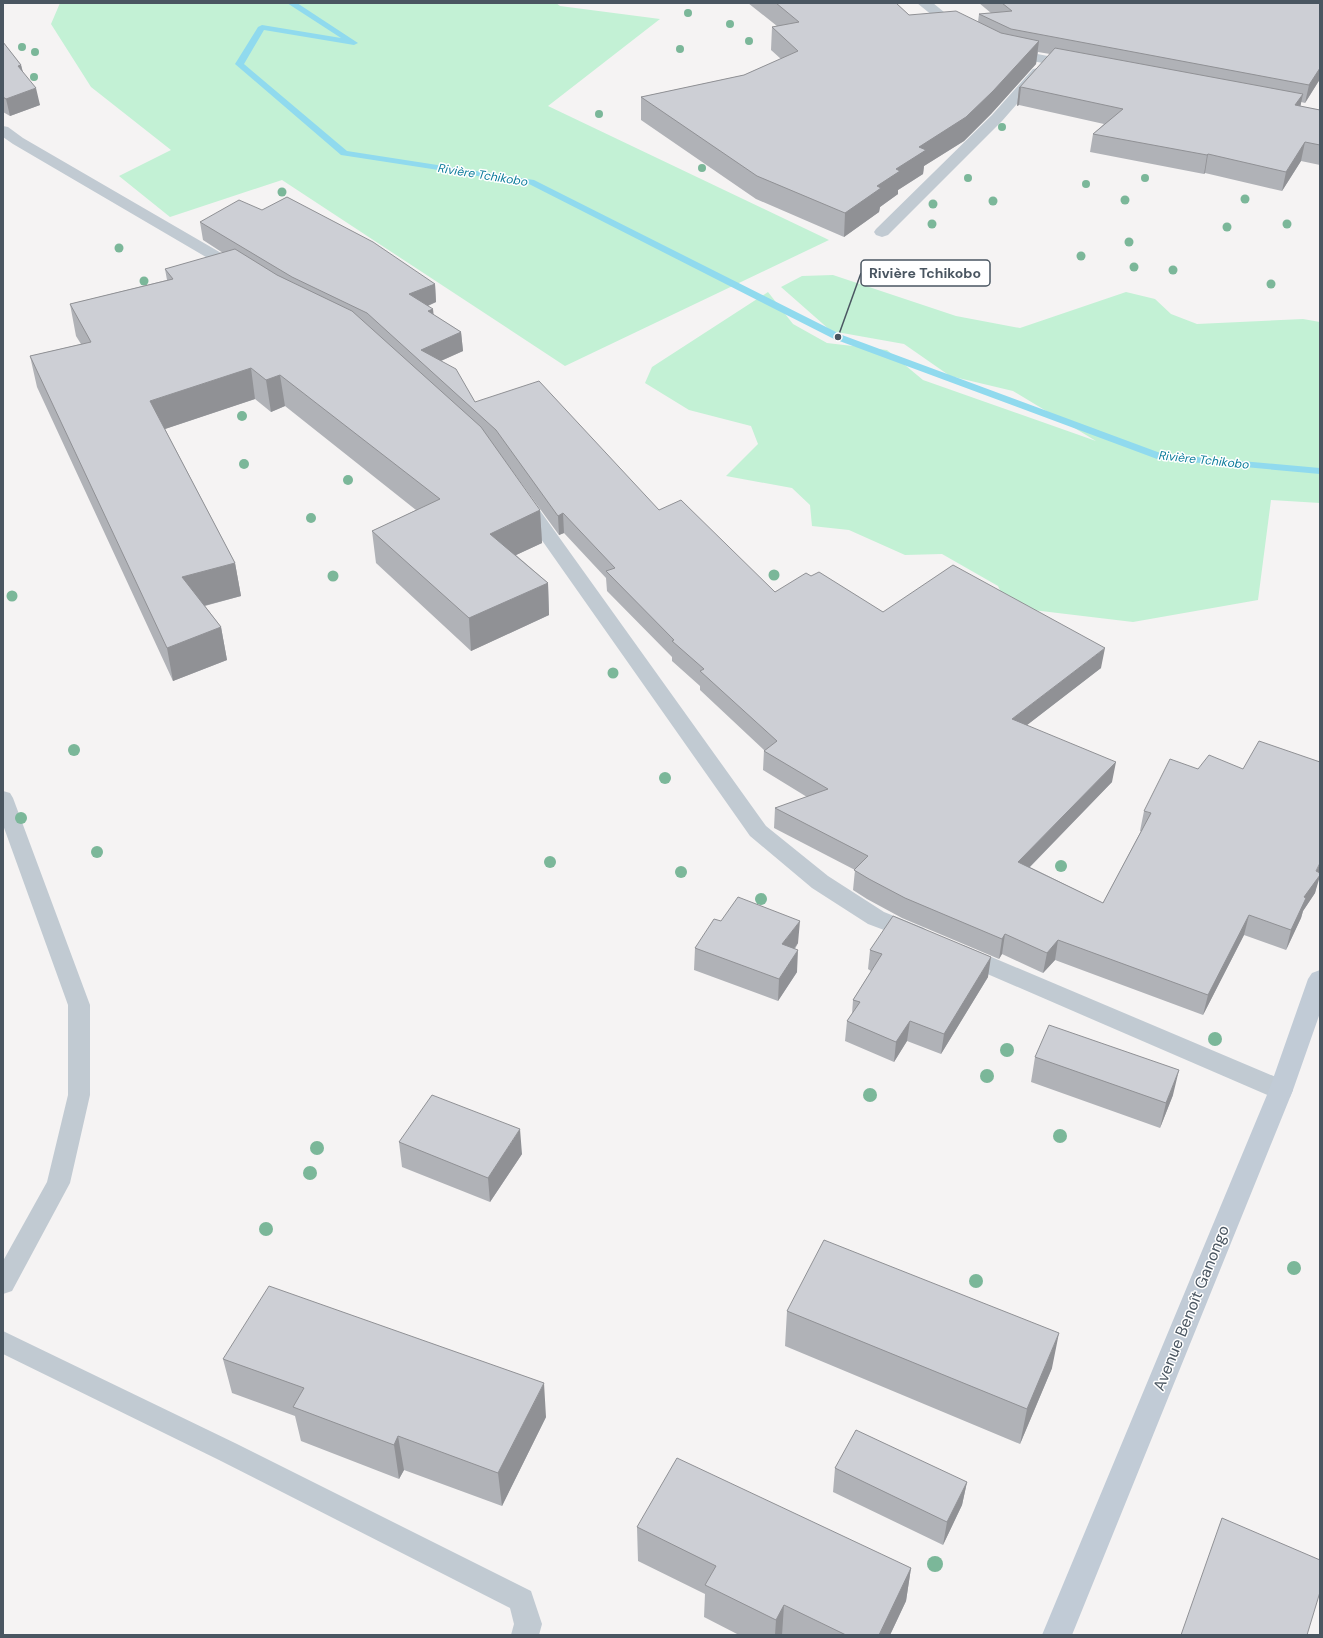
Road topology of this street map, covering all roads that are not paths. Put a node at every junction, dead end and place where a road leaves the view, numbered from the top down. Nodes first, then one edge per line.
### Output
1 (924, 3) edge
2 (972, 37) edge
3 (992, 46) edge
4 (1048, 61) junction
5 (1087, 68) edge
6 (3, 130) edge
7 (882, 232) dead end
8 (256, 281) edge
9 (512, 486) edge
10 (3, 798) edge
11 (1320, 979) edge
12 (1282, 1090) junction
13 (3, 1284) edge
14 (3, 1342) edge
15 (525, 1635) edge
16 (1057, 1635) edge

1 - 2 street
3 - 4 street
4 - 5 street
4 - 7 street
6 - 8 street
9 - 12 street
10 - 13 lane
11 - 12 street, Avenue Benoît Ganongo
12 - 16 street, Avenue Benoît Ganongo
14 - 15 lane

